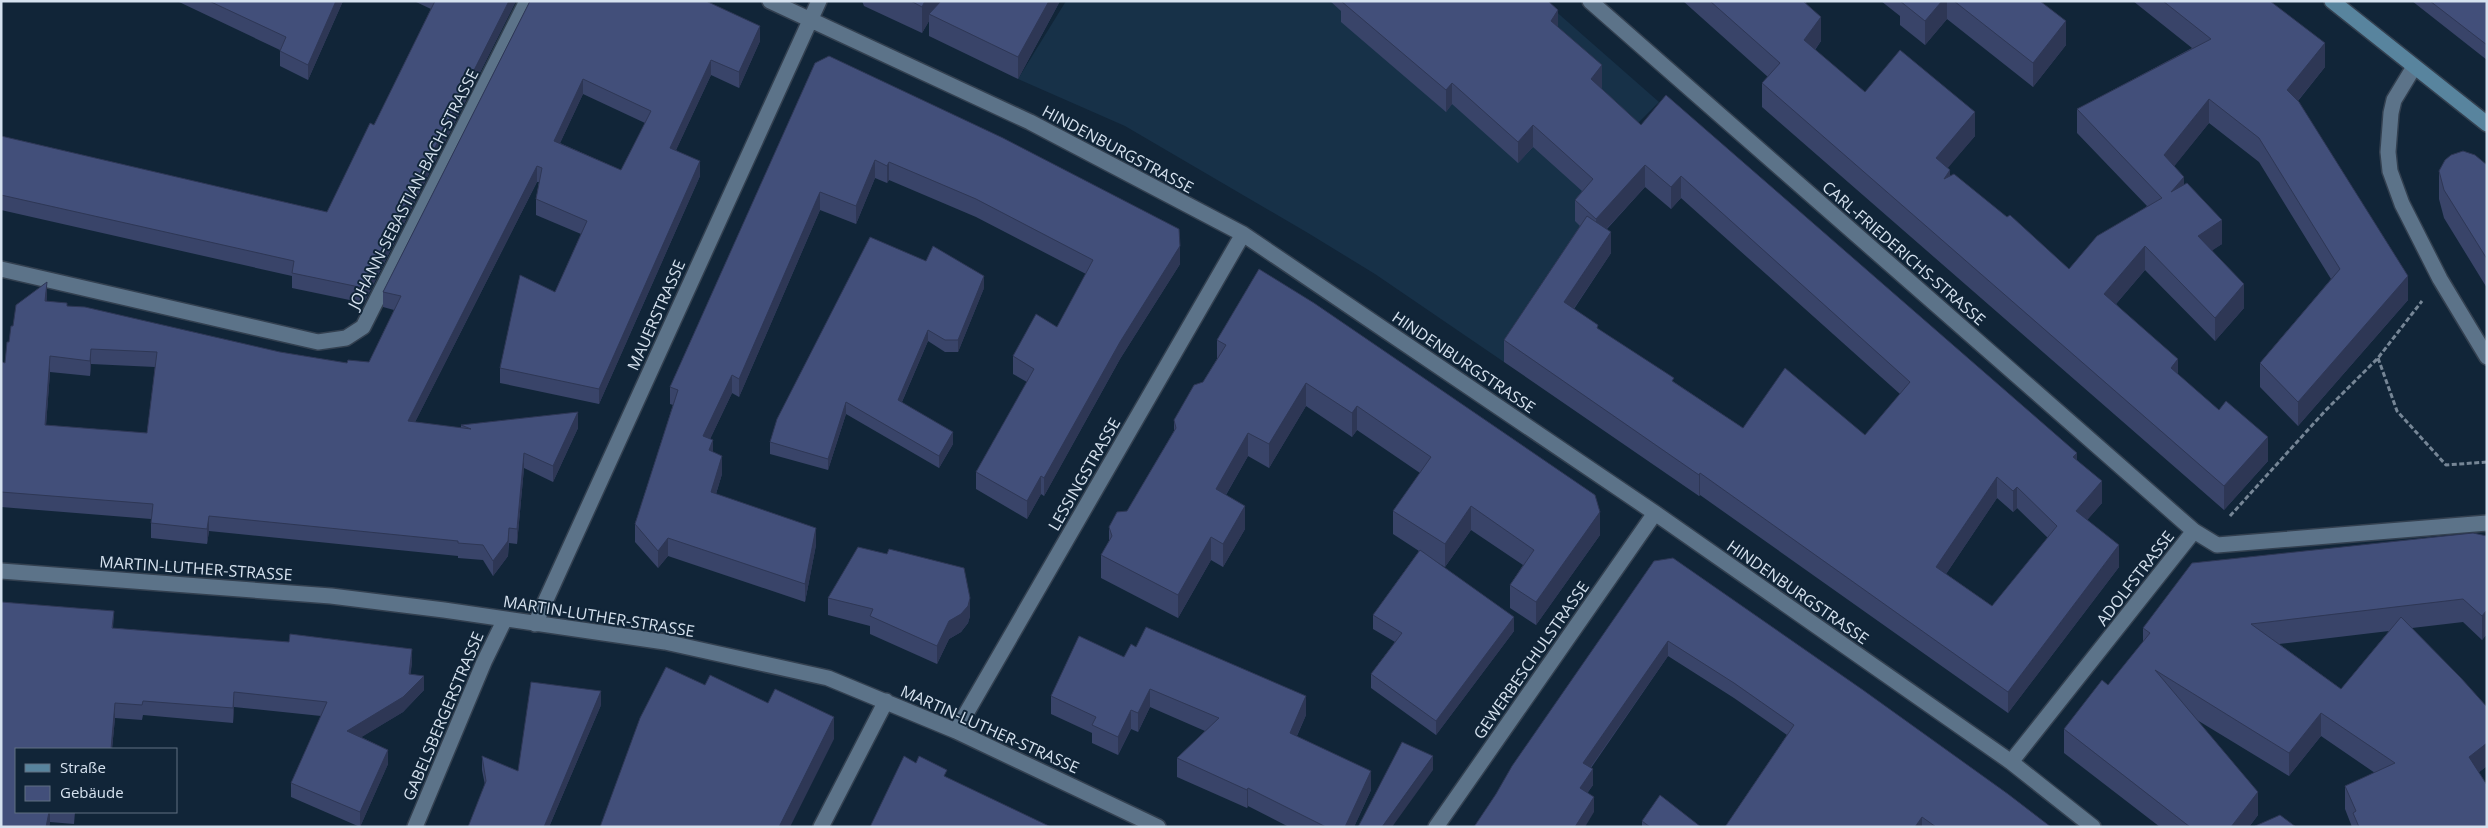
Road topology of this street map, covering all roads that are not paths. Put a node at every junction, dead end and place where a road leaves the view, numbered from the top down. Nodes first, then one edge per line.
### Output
1 (527, 1) edge
2 (770, 1) edge
3 (818, 1) edge
4 (1590, 1) edge
5 (2332, 1) edge
6 (809, 20) junction
7 (2414, 67) junction
8 (2487, 124) edge
9 (1243, 234) junction
10 (1, 268) edge
11 (2487, 357) edge
12 (1655, 513) junction
13 (2487, 523) edge
14 (2194, 531) junction
15 (1, 571) edge
16 (505, 620) junction
17 (534, 624) junction
18 (886, 701) junction
19 (956, 730) junction
20 (2010, 762) junction
21 (415, 827) edge
22 (821, 827) edge
23 (1158, 827) edge
24 (1436, 827) edge
25 (2093, 827) edge

1 - 10 street, JOHANN-SEBASTIAN-BACH-STRASSE
2 - 6 street, HINDENBURGSTRASSE
3 - 6 street, MAUERSTRASSE
4 - 14 street, CARL-FRIEDERICHS-STRASSE
5 - 7 street
6 - 9 street, HINDENBURGSTRASSE
6 - 17 street, MAUERSTRASSE
7 - 8 street
7 - 11 street
9 - 12 street, HINDENBURGSTRASSE
9 - 19 street, LESSINGSTRASSE
12 - 20 street, HINDENBURGSTRASSE
12 - 24 street, GEWERBESCHULSTRASSE
13 - 14 street, ADOLFSTRASSE
14 - 20 street, ADOLFSTRASSE
15 - 16 street, MARTIN-LUTHER-STRASSE
16 - 17 street, MARTIN-LUTHER-STRASSE
16 - 21 street, GABELSBERGERSTRASSE
17 - 18 street, MARTIN-LUTHER-STRASSE
18 - 19 street, MARTIN-LUTHER-STRASSE
18 - 22 street
19 - 23 street, MARTIN-LUTHER-STRASSE
20 - 25 street, HINDENBURGSTRASSE

